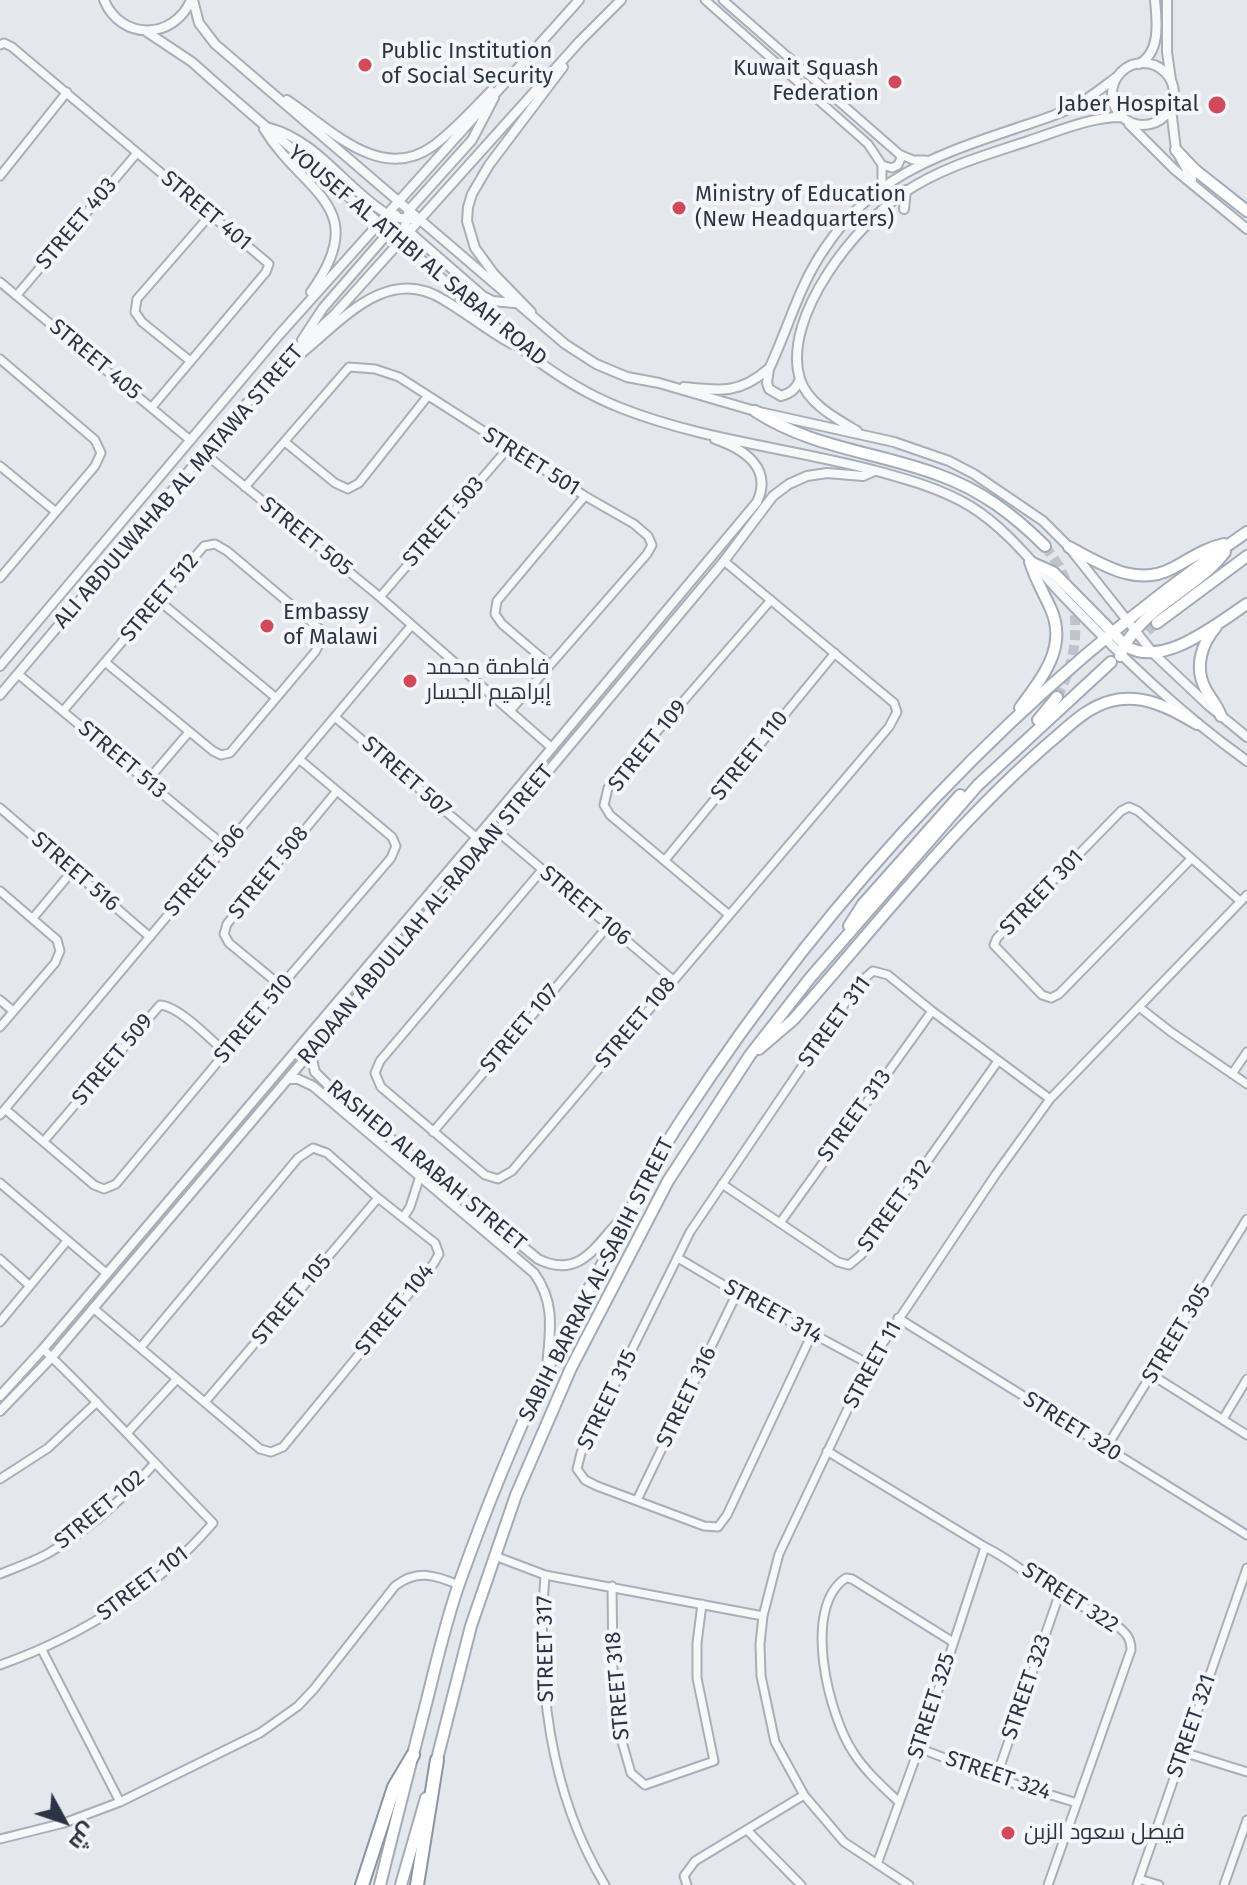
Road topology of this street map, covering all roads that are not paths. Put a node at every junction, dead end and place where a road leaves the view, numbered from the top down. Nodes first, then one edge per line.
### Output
1 (104, 0) edge
2 (192, 0) edge
3 (579, 0) edge
4 (621, 0) edge
5 (705, 0) edge
6 (723, 0) edge
7 (1155, 0) edge
8 (1167, 0) edge
9 (554, 27) junction
10 (147, 32) junction
11 (580, 41) junction
12 (0, 45) edge
13 (1139, 64) junction
14 (251, 75) junction
15 (1118, 76) junction
16 (1171, 80) junction
17 (67, 92) junction
18 (495, 94) junction
19 (1171, 109) junction
20 (1124, 119) junction
21 (262, 124) junction
22 (1176, 150) junction
23 (137, 153) junction
24 (899, 154) junction
25 (926, 160) junction
26 (882, 165) junction
27 (0, 176) edge
28 (1197, 186) junction
29 (882, 187) junction
30 (906, 190) junction
31 (398, 201) junction
32 (904, 209) dead end
33 (1247, 211) edge
34 (211, 214) junction
35 (386, 214) junction
36 (421, 220) junction
37 (378, 223) junction
38 (401, 223) junction
39 (1247, 229) edge
40 (401, 242) junction
41 (0, 282) edge
42 (17, 295) junction
43 (515, 303) junction
44 (541, 325) junction
45 (279, 335) junction
46 (298, 348) junction
47 (522, 348) junction
48 (0, 359) edge
49 (189, 360) junction
50 (769, 369) junction
51 (273, 374) junction
52 (800, 379) junction
53 (659, 383) junction
54 (427, 397) junction
55 (152, 407) junction
56 (755, 411) junction
57 (683, 429) junction
58 (865, 436) junction
59 (190, 440) junction
60 (285, 442) junction
61 (509, 447) junction
62 (204, 453) junction
63 (0, 466) edge
64 (874, 471) junction
65 (245, 487) junction
66 (762, 487) junction
67 (585, 496) junction
68 (773, 496) junction
69 (56, 512) junction
70 (1247, 532) edge
71 (1230, 543) junction
72 (1045, 546) tunnel mouth
73 (1069, 547) junction
74 (1247, 556) edge
75 (724, 561) junction
76 (1030, 562) junction
77 (1, 575) edge
78 (380, 597) junction
79 (158, 600) junction
80 (771, 600) junction
81 (1247, 604) edge
82 (1223, 620) junction
83 (1127, 621) junction
84 (1157, 623) tunnel mouth
85 (411, 626) junction
86 (1134, 631) junction
87 (1109, 636) junction
88 (1125, 645) junction
89 (835, 653) junction
90 (1153, 653) junction
91 (1116, 659) junction
92 (1, 662) edge
93 (105, 662) junction
94 (550, 665) junction
95 (620, 667) junction
96 (18, 674) junction
97 (628, 675) junction
98 (0, 695) edge
99 (275, 697) junction
100 (1057, 697) tunnel mouth
101 (63, 711) junction
102 (510, 711) junction
103 (1221, 716) junction
104 (335, 717) junction
105 (1008, 724) junction
106 (1197, 724) junction
107 (189, 732) junction
108 (1247, 737) edge
109 (552, 748) junction
110 (299, 759) junction
111 (1247, 761) edge
112 (148, 780) junction
113 (336, 792) junction
114 (0, 808) edge
115 (497, 831) junction
116 (477, 838) junction
117 (226, 847) junction
118 (1191, 859) junction
119 (665, 860) junction
120 (73, 870) junction
121 (542, 870) junction
122 (0, 891) edge
123 (1244, 898) edge
124 (413, 912) junction
125 (728, 914) junction
126 (33, 918) junction
127 (422, 920) junction
128 (608, 926) junction
129 (150, 937) junction
130 (844, 939) junction
131 (368, 965) junction
132 (377, 973) junction
133 (673, 980) junction
134 (281, 986) junction
135 (0, 1000) edge
136 (1139, 1007) junction
137 (13, 1011) junction
138 (932, 1011) junction
139 (0, 1027) edge
140 (225, 1052) junction
141 (310, 1052) junction
142 (1247, 1052) edge
143 (750, 1055) junction
144 (998, 1061) junction
145 (1232, 1074) junction
146 (320, 1077) junction
147 (288, 1079) junction
148 (1247, 1084) edge
149 (313, 1086) junction
150 (1050, 1099) junction
151 (3, 1112) edge
152 (433, 1132) junction
153 (44, 1141) junction
154 (420, 1176) junction
155 (0, 1183) edge
156 (722, 1184) junction
157 (378, 1198) junction
158 (631, 1209) junction
159 (403, 1218) junction
160 (1247, 1219) edge
161 (780, 1223) junction
162 (1238, 1233) junction
163 (1247, 1239) edge
164 (67, 1241) junction
165 (678, 1258) junction
166 (0, 1259) edge
167 (106, 1273) junction
168 (29, 1285) junction
169 (737, 1293) junction
170 (93, 1308) junction
171 (898, 1318) junction
172 (0, 1322) edge
173 (812, 1334) junction
174 (141, 1347) junction
175 (43, 1349) junction
176 (52, 1357) junction
177 (869, 1364) junction
178 (546, 1370) junction
179 (1152, 1375) junction
180 (177, 1379) junction
181 (1247, 1379) edge
182 (0, 1396) edge
183 (97, 1402) junction
184 (205, 1402) junction
185 (0, 1411) edge
186 (1223, 1419) junction
187 (128, 1432) junction
188 (1247, 1435) edge
189 (1106, 1448) junction
190 (827, 1451) junction
191 (154, 1464) junction
192 (0, 1479) edge
193 (637, 1500) junction
194 (1247, 1535) edge
195 (985, 1547) junction
196 (495, 1556) junction
197 (1247, 1568) edge
198 (0, 1574) edge
199 (545, 1575) junction
200 (459, 1585) junction
201 (612, 1586) junction
202 (1059, 1595) junction
203 (702, 1604) junction
204 (763, 1616) junction
205 (953, 1642) junction
206 (42, 1650) junction
207 (0, 1665) edge
208 (919, 1748) junction
209 (1183, 1752) junction
210 (413, 1755) junction
211 (437, 1760) junction
212 (1247, 1772) edge
213 (996, 1778) junction
214 (804, 1795) junction
215 (120, 1802) junction
216 (899, 1802) junction
217 (1077, 1803) junction
218 (1247, 1820) edge
219 (747, 1830) junction
220 (0, 1839) edge
221 (877, 1864) junction
222 (1138, 1882) edge
223 (362, 1885) edge
224 (380, 1885) edge
225 (401, 1885) edge
226 (417, 1885) edge
227 (605, 1885) edge
228 (687, 1885) edge
229 (801, 1885) edge
230 (909, 1885) edge
231 (1048, 1885) edge
232 (1159, 1885) edge
233 (1224, 1885) edge

1 - 10 street, YOUSEF AL ATHBI AL SABAH ROAD
2 - 10 street
2 - 14 street, YOUSEF AL ATHBI AL SABAH ROAD
3 - 9 street, ALI ABDULWAHAB AL MATAWA STREET
4 - 11 street, ALI ABDULWAHAB AL MATAWA STREET
5 - 26 street
6 - 24 street
7 - 13 street
8 - 16 street
9 - 14 street
9 - 18 street, ALI ABDULWAHAB AL MATAWA STREET
10 - 21 street, YOUSEF AL ATHBI AL SABAH ROAD
11 - 36 street, ALI ABDULWAHAB AL MATAWA STREET
11 - 44 street
12 - 17 street, STREET 401
13 - 15 street
13 - 16 street
14 - 31 street, YOUSEF AL ATHBI AL SABAH ROAD
15 - 20 street
15 - 25 street
16 - 19 street
17 - 23 street, STREET 401
17 - 27 street
18 - 31 street, ALI ABDULWAHAB AL MATAWA STREET
18 - 38 street
19 - 20 street
19 - 22 street
20 - 28 street
20 - 30 street
21 - 35 street
21 - 37 street, YOUSEF AL ATHBI AL SABAH ROAD
21 - 45 street
22 - 28 street
22 - 33 main road
23 - 34 street, STREET 401
23 - 42 street, STREET 403
24 - 25 street
24 - 26 street
25 - 29 street
26 - 29 street
28 - 39 street
29 - 50 street
30 - 32 street
30 - 52 street
31 - 35 street, ALI ABDULWAHAB AL MATAWA STREET
31 - 38 street, YOUSEF AL ATHBI AL SABAH ROAD
31 - 38 street
34 - 49 street
34 - 49 street, STREET 401
35 - 37 street, ALI ABDULWAHAB AL MATAWA STREET
35 - 38 street
36 - 38 street, YOUSEF AL ATHBI AL SABAH ROAD
36 - 38 street, ALI ABDULWAHAB AL MATAWA STREET
36 - 43 street, YOUSEF AL ATHBI AL SABAH ROAD
37 - 38 street, YOUSEF AL ATHBI AL SABAH ROAD
37 - 45 street, ALI ABDULWAHAB AL MATAWA STREET
38 - 40 street, ALI ABDULWAHAB AL MATAWA STREET
38 - 40 street, YOUSEF AL ATHBI AL SABAH ROAD
38 - 43 street
38 - 46 street
40 - 46 street, ALI ABDULWAHAB AL MATAWA STREET
40 - 47 street, YOUSEF AL ATHBI AL SABAH ROAD
41 - 42 street, STREET 405
42 - 55 street, STREET 405
43 - 44 street, YOUSEF AL ATHBI AL SABAH ROAD
44 - 53 street, YOUSEF AL ATHBI AL SABAH ROAD
45 - 59 street, ALI ABDULWAHAB AL MATAWA STREET
46 - 51 street, ALI ABDULWAHAB AL MATAWA STREET
47 - 51 street
47 - 57 street, YOUSEF AL ATHBI AL SABAH ROAD
48 - 69 street
49 - 55 street, STREET 401
50 - 52 street
50 - 53 street
51 - 62 street, ALI ABDULWAHAB AL MATAWA STREET
52 - 58 street
53 - 56 street, YOUSEF AL ATHBI AL SABAH ROAD
54 - 60 street, STREET 501
54 - 60 street
54 - 61 street, STREET 501
55 - 59 street, STREET 405
56 - 58 street, YOUSEF AL ATHBI AL SABAH ROAD
56 - 72 main road
57 - 64 street, YOUSEF AL ATHBI AL SABAH ROAD
57 - 66 street
58 - 73 street, YOUSEF AL ATHBI AL SABAH ROAD
59 - 92 street, ALI ABDULWAHAB AL MATAWA STREET
60 - 65 street, STREET 501
61 - 67 street, STREET 501
61 - 78 street, STREET 503
62 - 65 street, STREET 505
62 - 96 street, ALI ABDULWAHAB AL MATAWA STREET
63 - 69 street
64 - 68 street, RADAAN ABDULLAH AL-RADAAN STREET
64 - 76 street, YOUSEF AL ATHBI AL SABAH ROAD
65 - 78 street, STREET 505
66 - 68 street
66 - 95 street, RADAAN ABDULLAH AL-RADAAN STREET
67 - 94 street
67 - 94 street, STREET 501
68 - 75 street, RADAAN ABDULLAH AL-RADAAN STREET
69 - 77 street
70 - 71 main road
71 - 73 main road
71 - 83 main road, SABIH BARRAK AL-SABIH STREET
71 - 86 main road
73 - 83 street, YOUSEF AL ATHBI AL SABAH ROAD
74 - 84 main road
75 - 80 street, STREET 108
75 - 97 street, RADAAN ABDULLAH AL-RADAAN STREET
76 - 87 main road
76 - 105 main road
78 - 85 street, STREET 505
79 - 93 street, STREET 512
79 - 99 street
79 - 99 street, STREET 512
80 - 89 street, STREET 108
80 - 119 street, STREET 109
81 - 82 main road
82 - 90 main road
82 - 103 main road
83 - 86 street, YOUSEF AL ATHBI AL SABAH ROAD
83 - 87 main road, SABIH BARRAK AL-SABIH STREET
85 - 102 street, STREET 505
85 - 104 street, STREET 506
86 - 88 main road
86 - 90 street, YOUSEF AL ATHBI AL SABAH ROAD
87 - 88 main road
87 - 91 street
87 - 105 main road, SABIH BARRAK AL-SABIH STREET
88 - 90 main road
88 - 91 main road
89 - 119 street, STREET 110
89 - 125 street, STREET 108
90 - 103 street, YOUSEF AL ATHBI AL SABAH ROAD
91 - 106 street
91 - 130 main road, SABIH BARRAK AL-SABIH STREET
93 - 101 street, STREET 512
93 - 107 street, STREET 512
94 - 102 street, STREET 501
95 - 97 street
95 - 109 street, RADAAN ABDULLAH AL-RADAAN STREET
96 - 98 street, ALI ABDULWAHAB AL MATAWA STREET
96 - 101 street, STREET 513
97 - 115 street, RADAAN ABDULLAH AL-RADAAN STREET
99 - 107 street, STREET 512
100 - 130 main road
101 - 112 street, STREET 513
102 - 109 street, STREET 505
103 - 108 street, YOUSEF AL ATHBI AL SABAH ROAD
104 - 110 street, STREET 506
104 - 116 street, STREET 507
105 - 158 main road, SABIH BARRAK AL-SABIH STREET
106 - 111 street
106 - 143 main road
107 - 112 street
109 - 116 street, RADAAN ABDULLAH AL-RADAAN STREET
110 - 113 street, STREET 510
110 - 117 street, STREET 506
112 - 117 street, STREET 513
113 - 134 street, STREET 508
113 - 134 street, STREET 510
114 - 120 street, STREET 516
115 - 121 street, STREET 106
115 - 127 street, RADAAN ABDULLAH AL-RADAAN STREET
116 - 124 street, RADAAN ABDULLAH AL-RADAAN STREET
117 - 129 street, STREET 506
118 - 118 street, STREET 301
118 - 123 street, STREET 301
119 - 125 street, STREET 109
120 - 126 street
120 - 129 street, STREET 516
121 - 128 street, STREET 106
121 - 152 street, STREET 108
122 - 126 street
123 - 136 street, STREET 11
124 - 127 street
124 - 131 street, RADAAN ABDULLAH AL-RADAAN STREET
125 - 133 street, STREET 108
126 - 137 street
127 - 132 street, RADAAN ABDULLAH AL-RADAAN STREET
128 - 133 street, STREET 106
128 - 152 street, STREET 107
129 - 151 street, STREET 506
130 - 143 main road, SABIH BARRAK AL-SABIH STREET
131 - 132 street
131 - 167 street, RADAAN ABDULLAH AL-RADAAN STREET
132 - 141 street, RADAAN ABDULLAH AL-RADAAN STREET
133 - 152 street, STREET 108
134 - 140 street, STREET 510
135 - 137 street
136 - 145 street
136 - 150 street, STREET 11
137 - 139 street
138 - 144 street, STREET 311
138 - 156 street, STREET 311
138 - 161 street, STREET 313
140 - 153 street, STREET 509
140 - 153 street, STREET 510
141 - 146 street, RASHED ALRABAH STREET
141 - 147 street, RADAAN ABDULLAH AL-RADAAN STREET
142 - 145 street
143 - 196 main road, SABIH BARRAK AL-SABIH STREET
144 - 150 street, STREET 311
144 - 161 street, STREET 312
145 - 148 street
146 - 149 street
146 - 158 street, RASHED ALRABAH STREET
147 - 149 street, RASHED ALRABAH STREET
147 - 170 street, RADAAN ABDULLAH AL-RADAAN STREET
149 - 154 street, RASHED ALRABAH STREET
150 - 171 street, STREET 11
151 - 153 street, STREET 510
154 - 159 street
154 - 178 street, RASHED ALRABAH STREET
155 - 164 street
156 - 161 street, STREET 312
156 - 165 street, STREET 311
157 - 159 street, STREET 104
157 - 174 street, STREET 104
157 - 184 street, STREET 105
158 - 178 main road, SABIH BARRAK AL-SABIH STREET
159 - 184 street, STREET 104
160 - 162 street, STREET 305
162 - 163 street
162 - 179 street, STREET 305
164 - 167 street
164 - 168 street
165 - 169 street, STREET 314
165 - 193 street, STREET 315
166 - 168 street
167 - 175 street, RADAAN ABDULLAH AL-RADAAN STREET
168 - 172 street
169 - 173 street, STREET 314
169 - 193 street, STREET 316
170 - 174 street, STREET 104
170 - 176 street, RADAAN ABDULLAH AL-RADAAN STREET
171 - 177 street, STREET 11
171 - 189 street, STREET 320
173 - 177 street, STREET 314
173 - 193 street, STREET 315
174 - 180 street, STREET 104
175 - 176 street, STREET 101
175 - 182 street, RADAAN ABDULLAH AL-RADAAN STREET
176 - 183 street, STREET 101
176 - 185 street, RADAAN ABDULLAH AL-RADAAN STREET
177 - 190 street, STREET 11
178 - 200 main road, SABIH BARRAK AL-SABIH STREET
179 - 186 street
179 - 189 street, STREET 305
180 - 184 street, STREET 104
180 - 187 street
181 - 186 street
183 - 187 street, STREET 101
183 - 192 street
186 - 188 street
187 - 191 street, STREET 101
189 - 194 street, STREET 320
190 - 195 street, STREET 322
190 - 204 street, STREET 11
191 - 198 street, STREET 102
191 - 206 street, STREET 101
195 - 202 street, STREET 322
195 - 205 street, STREET 325
196 - 199 street
196 - 211 main road, SABIH BARRAK AL-SABIH STREET
197 - 209 street, STREET 321
199 - 201 street, STREET 317
199 - 227 street, STREET 317
200 - 210 main road, SABIH BARRAK AL-SABIH STREET
200 - 215 street
201 - 203 street, STREET 317
201 - 203 street, STREET 318
202 - 213 street, STREET 323
202 - 217 street, STREET 322
203 - 204 street, STREET 317
204 - 214 street, STREET 11
205 - 208 street, STREET 325
205 - 216 street
206 - 207 street, STREET 101
206 - 215 street
208 - 213 street, STREET 324
208 - 216 street, STREET 325
209 - 212 street
209 - 222 street, STREET 321
210 - 223 highway
210 - 224 main road, SABIH BARRAK AL-SABIH STREET
211 - 225 main road, SABIH BARRAK AL-SABIH STREET
211 - 226 highway
213 - 217 street, STREET 324
214 - 219 street
214 - 221 street, STREET 11
215 - 220 street
216 - 221 street, STREET 325
217 - 231 street, STREET 322
218 - 233 street
219 - 228 street
219 - 229 street
221 - 230 street, STREET 11
222 - 232 street

